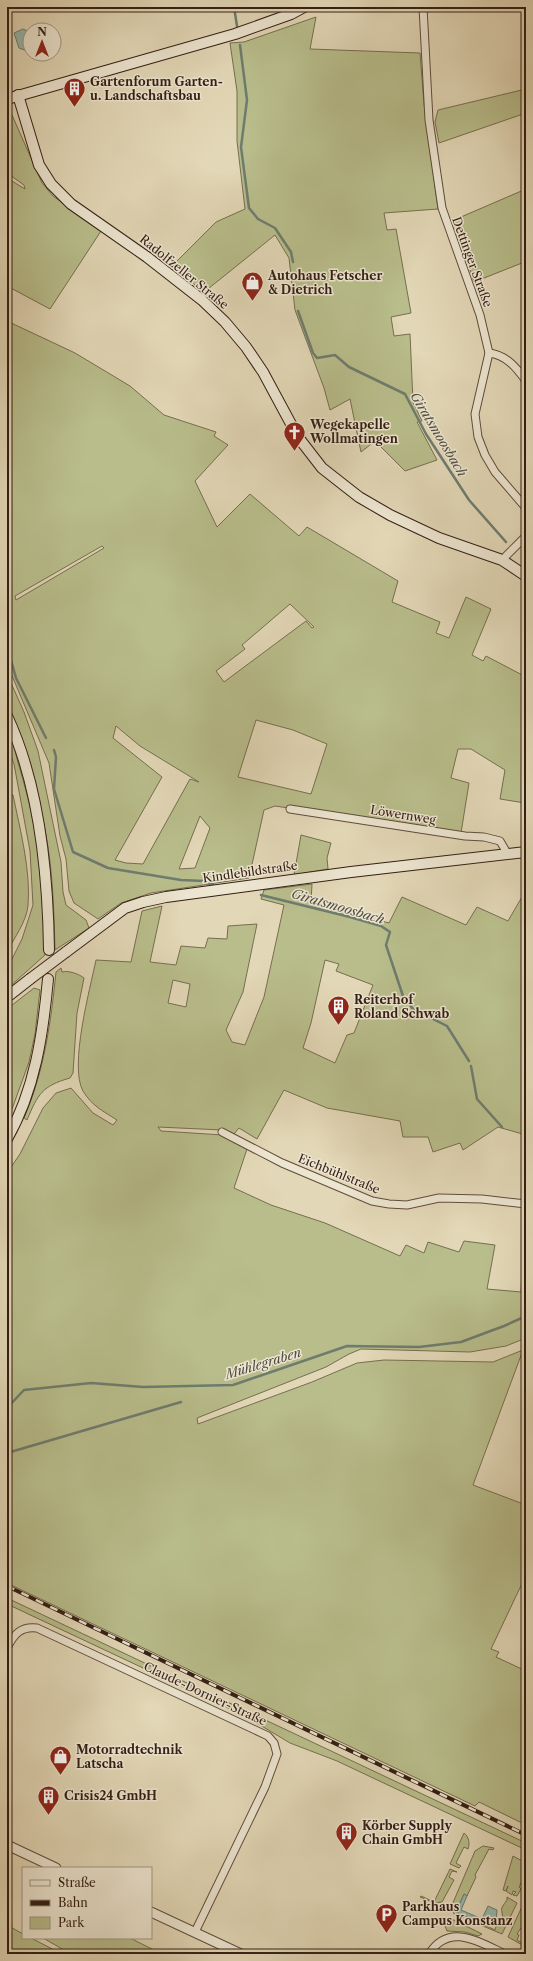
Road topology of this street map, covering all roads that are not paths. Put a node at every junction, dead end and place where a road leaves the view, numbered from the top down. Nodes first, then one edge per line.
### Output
1 (304, 7) edge
2 (423, 7) edge
3 (18, 96) junction
4 (7, 99) edge
5 (489, 353) junction
6 (526, 381) edge
7 (526, 508) edge
8 (526, 536) edge
9 (502, 560) junction
10 (526, 576) edge
11 (7, 716) edge
12 (290, 809) dead end
13 (526, 852) edge
14 (507, 853) junction
15 (49, 950) dead end
16 (48, 979) dead end
17 (7, 997) edge
18 (222, 1132) dead end
19 (7, 1139) edge
20 (526, 1204) edge
21 (7, 1648) edge
22 (7, 1845) edge
23 (54, 1867) edge
24 (152, 1912) edge
25 (195, 1932) junction
26 (241, 1954) edge
27 (429, 1954) edge
28 (505, 1954) edge

1 - 3 main road
2 - 5 street, Dettinger Straße
3 - 4 main road
3 - 9 main road, Radolfzeller Straße
5 - 6 street
5 - 7 street, Dettinger Straße
8 - 9 street
9 - 10 main road, Radolfzeller Straße
11 - 15 main road
12 - 14 street, Löwernweg
13 - 14 main road, Kindlebildstraße
14 - 17 main road, Kindlebildstraße, bridge
16 - 19 main road
18 - 20 street, Eichbühlstraße
21 - 25 street, Claude-Dornier-Straße
22 - 23 street
24 - 25 street
25 - 26 street
27 - 28 street

